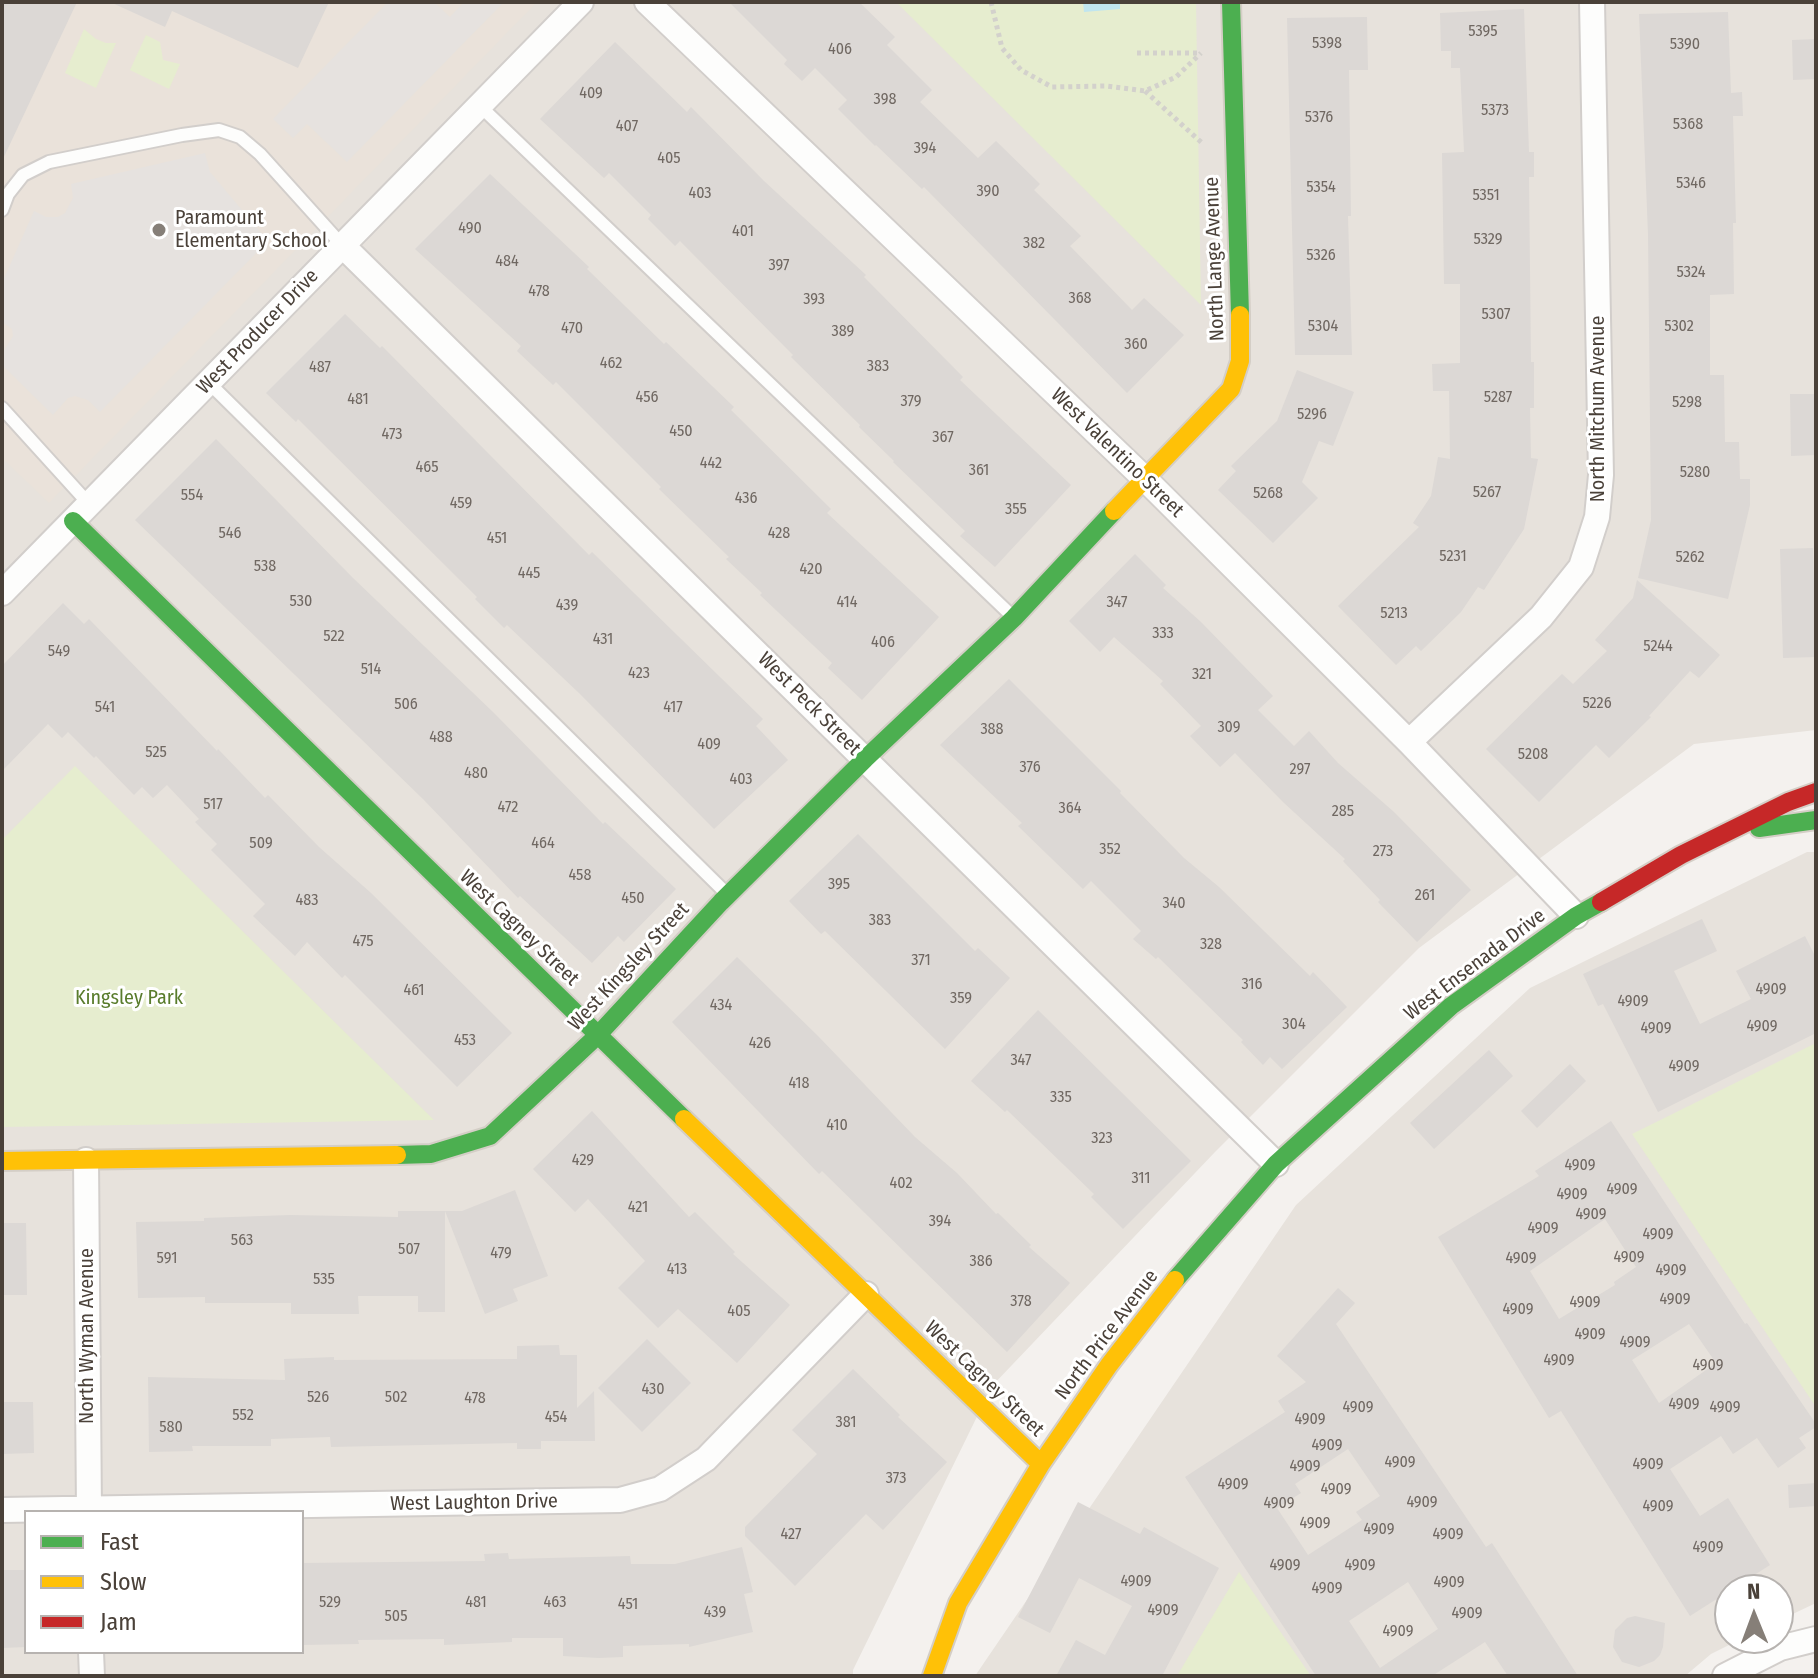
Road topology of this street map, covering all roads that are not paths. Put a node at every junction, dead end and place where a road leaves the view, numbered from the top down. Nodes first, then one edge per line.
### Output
1 (581, 2) edge
2 (647, 2) edge
3 (1231, 2) edge
4 (1592, 2) edge
5 (479, 105) junction
6 (2, 210) edge
7 (342, 245) junction
8 (208, 382) junction
9 (2, 408) edge
10 (1144, 478) junction
11 (81, 512) junction
12 (2, 593) edge
13 (1014, 618) junction
14 (1409, 742) junction
15 (865, 759) junction
16 (1816, 792) edge
17 (1816, 820) edge
18 (1724, 834) junction
19 (728, 895) junction
20 (1576, 916) junction
21 (597, 1036) junction
22 (86, 1160) junction
23 (2, 1161) edge
24 (1276, 1164) junction
25 (866, 1294) junction
26 (1041, 1464) junction
27 (2, 1510) edge
28 (89, 1510) edge
29 (1816, 1639) edge
30 (91, 1654) edge
31 (92, 1676) edge
32 (932, 1676) edge
33 (1725, 1676) edge

1 - 5 street, West Producer Drive
2 - 10 street, West Valentino Street
3 - 10 street, North Lange Avenue
4 - 14 street, North Mitchum Avenue
5 - 7 street, West Producer Drive
5 - 13 lane
6 - 7 lane
7 - 8 street, West Producer Drive
7 - 15 street, West Peck Street
8 - 11 street, West Producer Drive
8 - 19 lane
9 - 11 lane
10 - 13 street, West Kingsley Street
10 - 14 street, West Valentino Street
11 - 12 street, West Producer Drive
11 - 21 street, West Cagney Street
13 - 15 street, West Kingsley Street
14 - 20 street, West Valentino Street
15 - 19 street, West Kingsley Street
15 - 24 street, West Peck Street
16 - 18 street, West Ensenada Drive
17 - 18 street, West Ensenada Drive
18 - 20 street, West Ensenada Drive
19 - 21 street, West Kingsley Street
20 - 24 street, West Ensenada Drive
21 - 22 street, West Kingsley Street
21 - 25 street, West Cagney Street
22 - 23 street, West Kingsley Street
22 - 28 street, North Wyman Avenue
24 - 26 street, North Price Avenue
25 - 26 street, West Cagney Street
25 - 28 street, West Laughton Drive
26 - 32 street, North Price Avenue
27 - 28 street, West Laughton Drive
29 - 33 street
30 - 31 street

